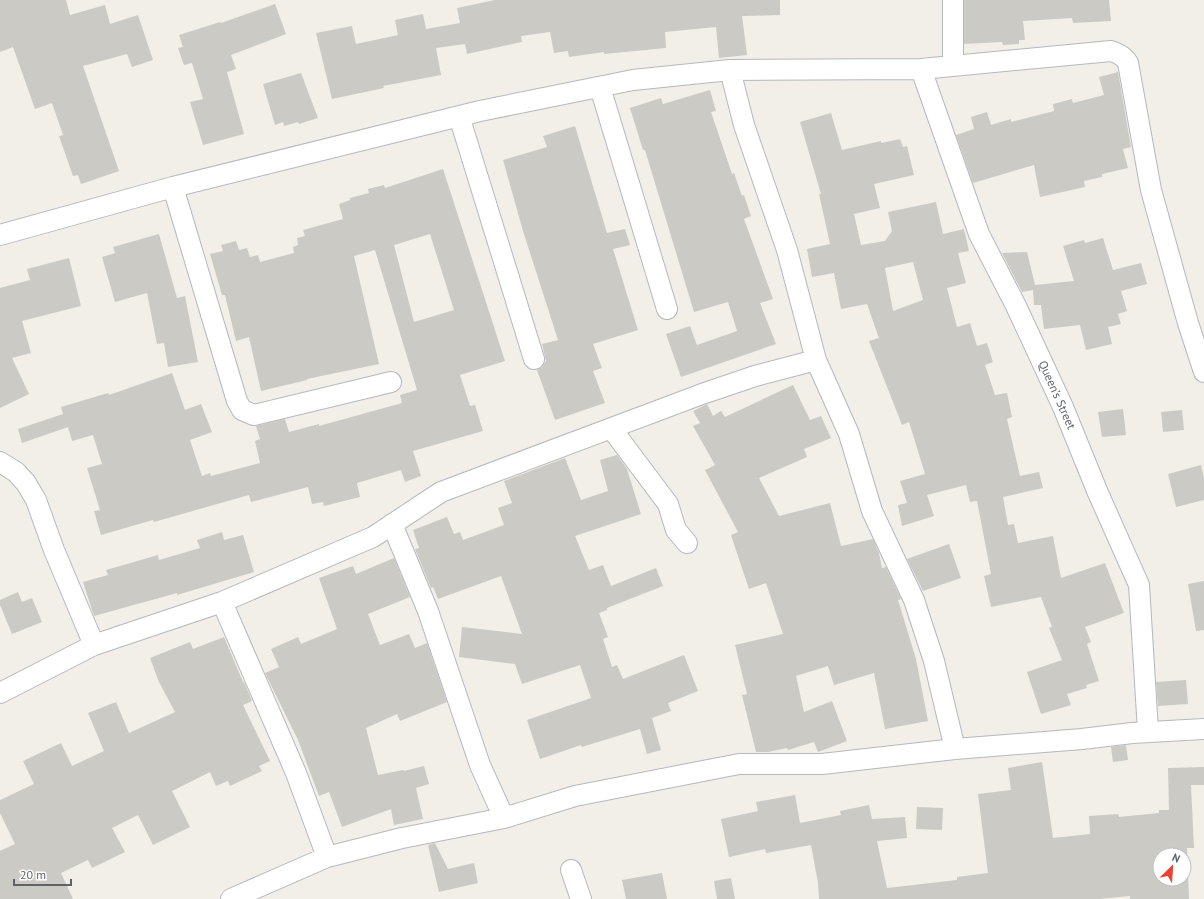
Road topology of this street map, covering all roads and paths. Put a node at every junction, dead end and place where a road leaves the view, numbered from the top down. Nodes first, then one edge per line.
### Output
1 (953, 0) edge
2 (953, 66) junction
3 (921, 69) junction
4 (730, 70) junction
5 (600, 87) junction
6 (459, 116) junction
7 (173, 187) junction
8 (0, 234) edge
9 (667, 309) dead end
10 (534, 359) dead end
11 (816, 360) junction
12 (1204, 372) edge
13 (391, 382) dead end
14 (611, 428) junction
15 (0, 462) edge
16 (392, 524) junction
17 (687, 543) dead end
18 (222, 602) junction
19 (94, 645) junction
20 (0, 693) edge
21 (1204, 729) edge
22 (1148, 731) junction
23 (955, 749) junction
24 (504, 818) junction
25 (327, 857) junction
26 (571, 870) dead end
27 (231, 899) edge
28 (581, 899) edge

1 - 2 street
2 - 3 street
2 - 12 street
3 - 4 street
3 - 22 street, Queen’s Street
4 - 5 street
4 - 11 street
5 - 6 street
5 - 9 street
6 - 7 street
6 - 10 street
7 - 8 street
7 - 13 street
11 - 14 street
11 - 23 street
14 - 16 street
14 - 17 street
15 - 19 street
16 - 18 street
16 - 24 street
18 - 19 street
18 - 25 street
19 - 20 street
21 - 22 street
22 - 23 street
23 - 24 street
24 - 25 street
25 - 27 street
26 - 28 street

